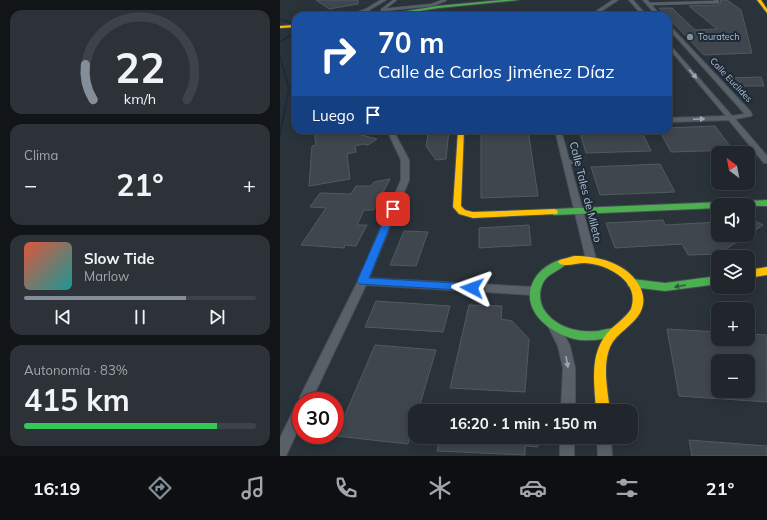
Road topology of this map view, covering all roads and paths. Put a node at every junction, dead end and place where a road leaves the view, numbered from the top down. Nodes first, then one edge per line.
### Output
1 (384, 0) edge
2 (395, 0) edge
3 (445, 0) edge
4 (516, 0) edge
5 (645, 0) edge
6 (715, 0) edge
7 (760, 0) edge
8 (764, 0) edge
9 (614, 1) edge
10 (628, 1) edge
11 (649, 4) junction
12 (767, 9) edge
13 (367, 10) joint
14 (364, 12) edge
15 (403, 12) edge
16 (597, 12) edge
17 (641, 12) edge
18 (656, 12) edge
19 (767, 12) edge
20 (292, 26) edge
21 (280, 27) edge
22 (672, 30) edge
23 (672, 48) edge
24 (720, 93) junction
25 (730, 118) junction
26 (672, 120) edge
27 (392, 134) edge
28 (461, 134) edge
29 (559, 134) edge
30 (767, 161) edge
31 (567, 162) junction
32 (578, 162) dead end
33 (767, 202) edge
34 (580, 210) junction
35 (592, 259) junction
36 (767, 271) edge
37 (755, 273) edge
38 (362, 281) junction
39 (711, 281) edge
40 (632, 283) junction
41 (533, 291) junction
42 (554, 326) junction
43 (615, 332) junction
44 (309, 392) edge
45 (568, 404) edge
46 (603, 404) edge
47 (292, 428) edge
48 (567, 444) edge
49 (604, 444) edge
50 (280, 453) edge
51 (567, 456) edge
52 (605, 456) edge

1 - 13 street
2 - 3 lane
4 - 15 main road
5 - 11 street
6 - 11 lane
7 - 19 main road
8 - 12 main road
9 - 10 street
9 - 16 street
10 - 17 street
11 - 18 street
13 - 14 street
20 - 21 main road
22 - 24 street, Calle Euclides
23 -> 24 street, Calle Euclides
24 - 25 street, Calle Euclides
24 - 25 street, Calle Euclides
26 -> 25 street
25 - 30 street
27 - 38 street
28 - 34 main road
29 - 31 street, Calle Tales de Mileto
31 - 32 lane
31 - 34 street, Calle Tales de Mileto
33 - 34 main road
34 - 35 street, Calle Tales de Mileto
35 - 40 main road
35 - 41 main road
36 - 37 main road
38 - 41 street
38 - 44 street
39 -> 40 main road
40 - 43 main road
41 - 42 main road
42 - 43 main road
42 -> 45 street
43 - 46 main road
47 - 50 street
48 - 51 street
49 - 52 street

